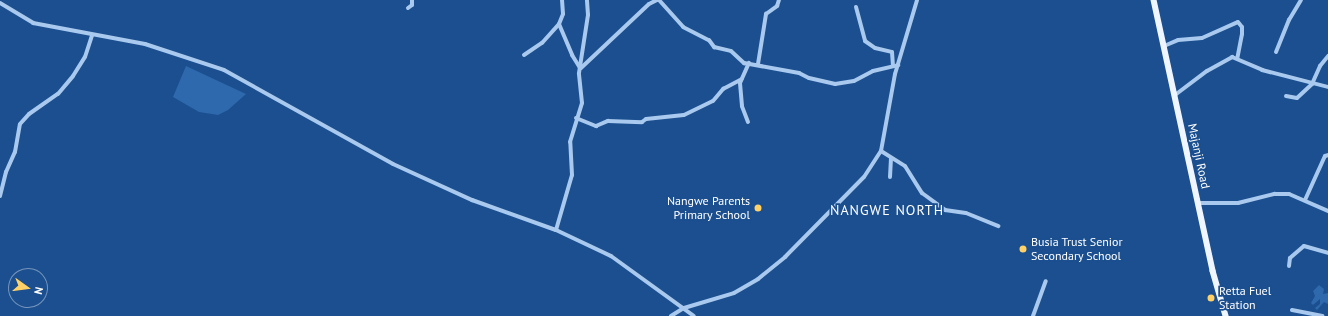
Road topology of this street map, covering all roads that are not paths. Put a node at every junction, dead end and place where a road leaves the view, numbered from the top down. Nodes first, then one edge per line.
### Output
1 (412, 0) edge
2 (562, 0) edge
3 (587, 0) edge
4 (658, 0) edge
5 (779, 0) edge
6 (917, 0) edge
7 (1154, 0) edge
8 (1301, 0) edge
9 (0, 2) edge
10 (856, 7) dead end
11 (408, 8) dead end
12 (559, 24) junction
13 (92, 35) junction
14 (1164, 46) junction
15 (1276, 52) dead end
16 (524, 55) dead end
17 (1328, 56) edge
18 (1237, 59) junction
19 (749, 63) junction
20 (758, 64) junction
21 (895, 65) junction
22 (580, 69) junction
23 (742, 79) junction
24 (1312, 84) junction
25 (1328, 87) edge
26 (1175, 95) junction
27 (1286, 96) dead end
28 (576, 118) junction
29 (748, 122) dead end
30 (881, 150) junction
31 (1328, 155) edge
32 (891, 158) junction
33 (890, 177) dead end
34 (0, 196) edge
35 (1305, 200) junction
36 (1198, 203) junction
37 (1328, 211) edge
38 (998, 226) dead end
39 (556, 230) junction
40 (1328, 253) edge
41 (1288, 266) dead end
42 (1046, 281) dead end
43 (684, 308) junction
44 (1292, 310) dead end
45 (671, 316) edge
46 (694, 316) edge
47 (1033, 316) edge
48 (1226, 316) edge
49 (1322, 316) edge

1 - 11 street
2 - 12 street
3 - 22 street
4 - 19 street
4 - 22 street
5 - 20 street
6 - 21 street
7 - 14 main road, Majanji Road
8 - 15 street
9 - 13 street
10 - 21 street
12 - 16 street
12 - 22 street
13 - 34 street
13 - 39 street
14 - 18 street
14 - 26 main road, Majanji Road
17 - 24 street
18 - 24 street
18 - 26 street
19 - 20 street
19 - 23 street
20 - 21 street
21 - 30 street
22 - 28 street
23 - 28 street
23 - 29 street
24 - 25 street
24 - 27 street
26 - 36 main road, Majanji Road
28 - 39 street
30 - 32 street
30 - 43 street
31 - 35 street
32 - 33 street
32 - 38 street
35 - 36 street
35 - 37 street
36 - 48 main road, Majanji Road
39 - 43 street
40 - 41 street
42 - 47 street
43 - 45 street
43 - 46 street
44 - 49 street

